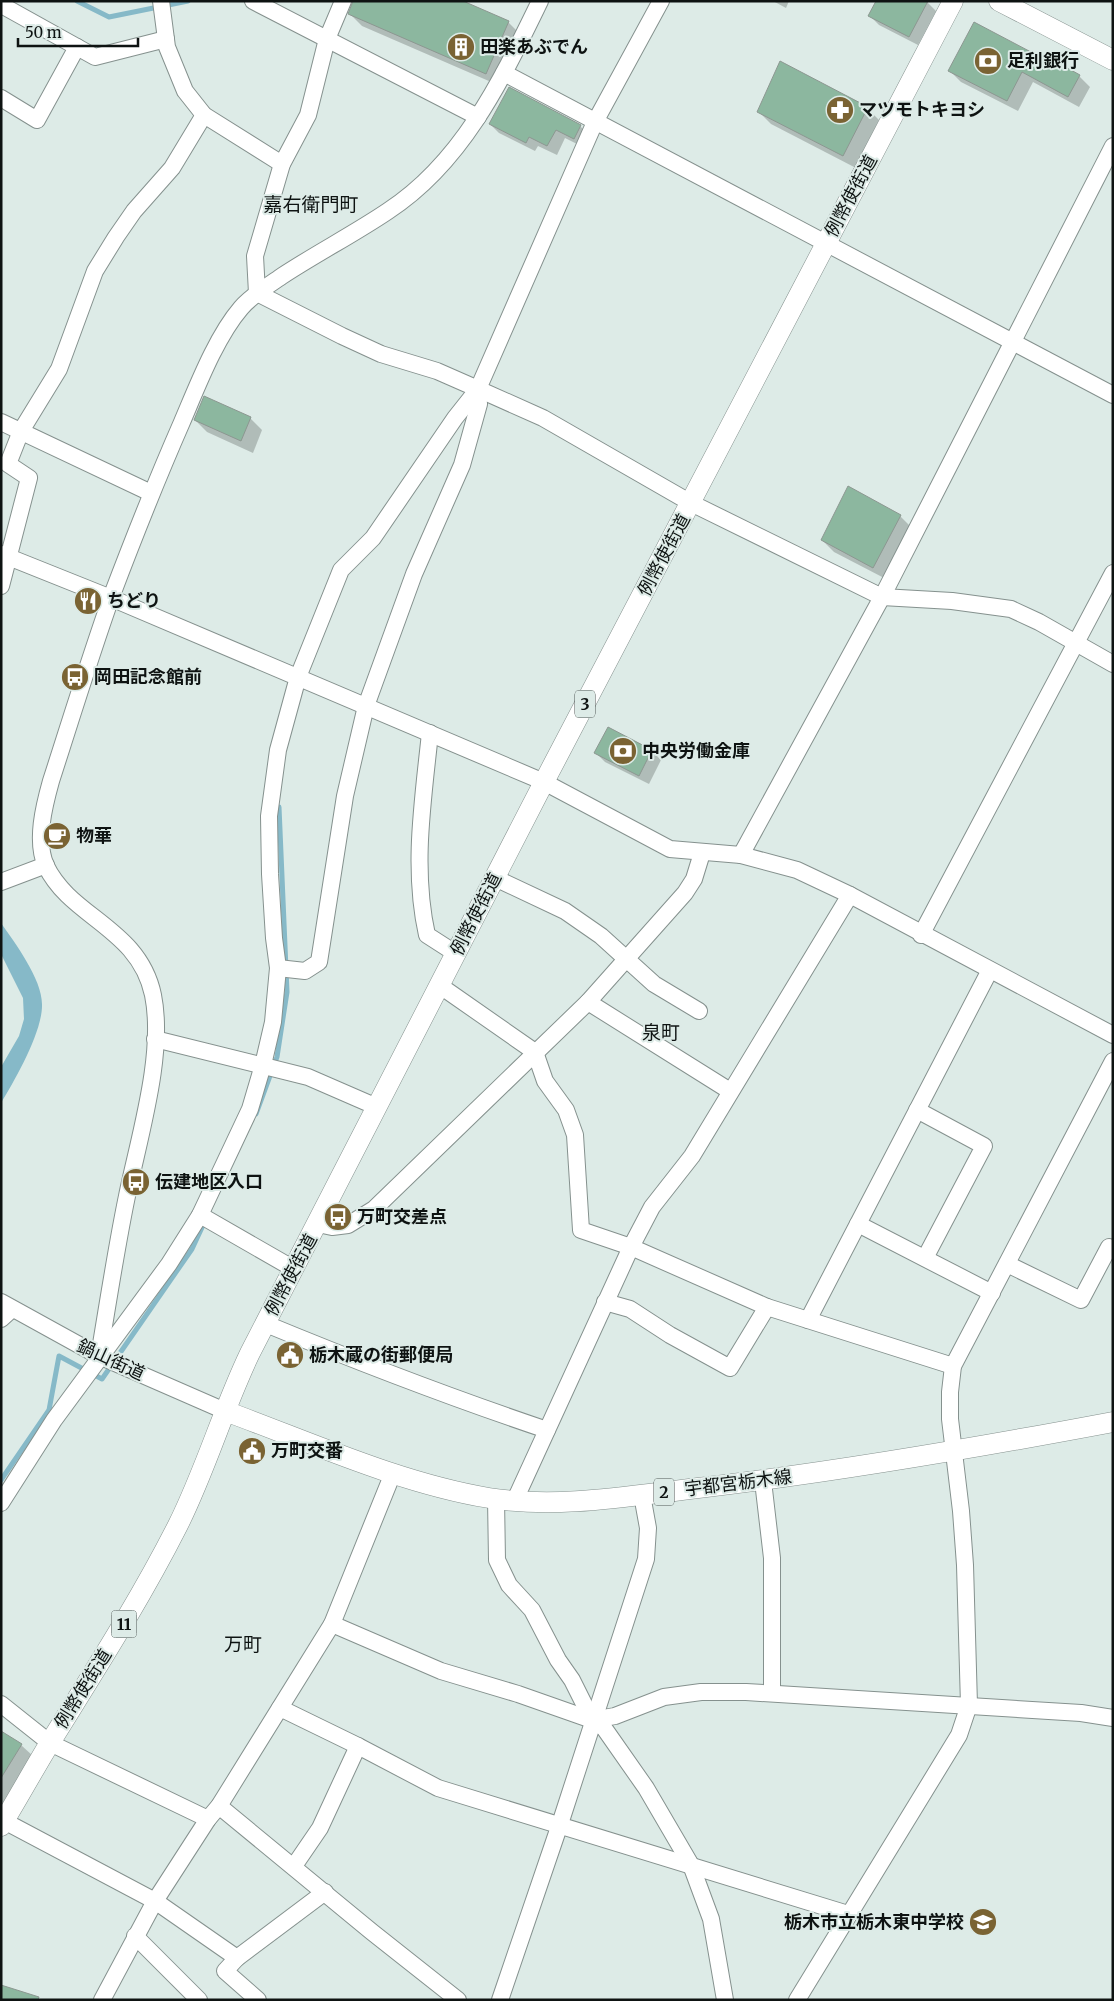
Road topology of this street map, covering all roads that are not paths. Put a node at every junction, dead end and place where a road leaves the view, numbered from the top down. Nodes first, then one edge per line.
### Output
1 (161, 1) edge
2 (253, 1) edge
3 (344, 1) edge
4 (540, 1) edge
5 (661, 1) edge
6 (953, 1) edge
7 (999, 1) edge
8 (5, 7) dead end
9 (166, 39) junction
10 (327, 39) junction
11 (77, 47) junction
12 (1113, 60) edge
13 (504, 73) junction
14 (1, 98) edge
15 (204, 115) junction
16 (478, 117) junction
17 (595, 122) junction
18 (1113, 146) edge
19 (282, 164) junction
20 (826, 243) junction
21 (258, 292) junction
22 (1012, 342) junction
23 (478, 389) junction
24 (1113, 395) edge
25 (1, 422) edge
26 (21, 431) junction
27 (151, 493) junction
28 (691, 504) junction
29 (6, 556) edge
30 (1113, 573) edge
31 (1, 586) edge
32 (882, 597) junction
33 (111, 598) junction
34 (1076, 644) junction
35 (1113, 664) edge
36 (298, 677) junction
37 (366, 706) junction
38 (430, 733) junction
39 (544, 782) junction
40 (702, 853) junction
41 (741, 855) junction
42 (46, 866) junction
43 (495, 878) junction
44 (1, 882) edge
45 (850, 895) junction
46 (921, 935) junction
47 (455, 953) junction
48 (626, 959) junction
49 (278, 968) junction
50 (990, 970) junction
51 (439, 985) junction
52 (588, 1002) junction
53 (699, 1012) dead end
54 (1113, 1036) edge
55 (155, 1039) junction
56 (535, 1052) junction
57 (1113, 1061) edge
58 (263, 1065) junction
59 (730, 1091) junction
60 (377, 1107) junction
61 (917, 1110) junction
62 (200, 1215) junction
63 (318, 1224) junction
64 (858, 1224) junction
65 (631, 1247) junction
66 (1109, 1247) dead end
67 (925, 1258) junction
68 (1007, 1264) junction
69 (294, 1269) junction
70 (992, 1293) junction
71 (606, 1302) junction
72 (767, 1307) junction
73 (5, 1310) edge
74 (808, 1320) junction
75 (266, 1324) junction
76 (99, 1356) junction
77 (953, 1366) junction
78 (225, 1411) junction
79 (1113, 1422) edge
80 (547, 1430) junction
81 (953, 1452) junction
82 (393, 1473) junction
83 (763, 1481) junction
84 (642, 1495) junction
85 (506, 1499) junction
86 (1, 1503) edge
87 (332, 1624) junction
88 (772, 1692) junction
89 (1, 1704) edge
90 (969, 1706) junction
91 (280, 1708) junction
92 (1113, 1718) edge
93 (592, 1720) junction
94 (50, 1743) junction
95 (358, 1746) junction
96 (219, 1806) junction
97 (208, 1819) junction
98 (3, 1824) edge
99 (560, 1824) junction
100 (691, 1865) junction
101 (294, 1866) junction
102 (325, 1892) junction
103 (155, 1901) junction
104 (848, 1914) junction
105 (135, 1936) junction
106 (237, 1958) junction
107 (102, 2000) edge
108 (199, 2000) edge
109 (258, 2000) edge
110 (458, 2000) edge
111 (500, 2000) edge
112 (725, 2000) edge
113 (797, 2000) edge

1 - 9 street
2 - 10 street
3 - 10 street
4 - 13 street
5 - 17 street
6 - 20 main road, 例幣使街道 / 3
7 - 12 main road
8 - 11 street
9 - 11 street
9 - 15 street
10 - 16 street
10 - 19 street
11 - 14 street
13 - 16 street
13 - 17 street
15 - 19 street
15 - 26 street
16 - 21 street
17 - 20 street
17 - 23 street
18 - 22 street
19 - 21 street
20 - 22 street
20 - 28 main road, 例幣使街道 / 3
21 - 23 street
21 - 27 street
22 - 24 street
22 - 32 street
23 - 28 street
23 - 36 street
23 - 37 street
25 - 26 street
26 - 27 street
26 - 29 street
27 - 33 street
28 - 32 street
28 - 39 main road, 例幣使街道 / 3
29 - 31 street
29 - 33 street
30 - 34 street
32 - 34 street
32 - 41 street
33 - 36 street
33 - 42 street
34 - 35 street
34 - 46 street
36 - 37 street
36 - 49 street
37 - 38 street
37 - 49 street
38 - 39 street
38 - 47 street
39 - 40 street
39 - 43 main road, 例幣使街道 / 3
40 - 41 street
40 - 48 street
41 - 45 street
42 - 44 street
42 - 55 street
43 - 47 main road, 例幣使街道 / 3
43 - 48 street
45 - 46 street
45 - 59 street
46 - 50 street
47 - 51 main road, 例幣使街道 / 3
48 - 52 street
48 - 53 street
49 - 58 street
50 - 54 street
50 - 61 street
51 - 56 street
51 - 60 main road, 例幣使街道 / 3
52 - 56 street
52 - 59 street
55 - 58 street
55 - 76 street
56 - 63 street
56 - 65 street
57 - 68 street
58 - 60 street
58 - 62 street
59 - 65 street
60 - 63 main road, 例幣使街道 / 3
61 - 64 street
61 - 67 street
62 - 69 street
62 - 76 street
63 - 69 main road, 例幣使街道 / 3
64 - 67 street
64 - 74 street
65 - 71 street
65 - 72 street
66 - 68 street
67 - 70 street
68 - 70 street
69 - 75 main road, 例幣使街道 / 3
70 - 77 street
71 - 72 street
71 - 80 street
72 - 74 street
73 - 76 street, 鍋山街道
74 - 77 street
75 - 78 main road, 例幣使街道 / 3
75 - 80 street
76 - 78 street, 鍋山街道
76 - 86 street
77 - 81 street
78 - 82 main road, 宇都宮栃木線 / 2
78 - 94 main road, 例幣使街道 / 11
79 - 81 main road, 宇都宮栃木線 / 2
80 - 85 street
81 - 83 main road, 宇都宮栃木線 / 2
81 - 90 street
82 - 85 main road, 宇都宮栃木線 / 2
82 - 87 street
83 - 84 main road, 宇都宮栃木線 / 2
83 - 88 street
84 - 85 main road, 宇都宮栃木線 / 2
84 - 93 street
85 - 93 street
87 - 91 street
87 - 93 street
88 - 90 street
88 - 93 street
89 - 94 street
90 - 92 street
90 - 104 street
91 - 95 street
91 - 96 street
93 - 99 street
93 - 100 street
94 - 97 street
94 - 98 main road, 例幣使街道 / 11
95 - 99 street
95 - 101 street
96 - 97 street
96 - 101 street
97 - 103 street
98 - 103 street
99 - 100 street
99 - 111 street
100 - 104 street
100 - 112 street
101 - 102 street
102 - 106 street
102 - 110 street
103 - 105 street
103 - 106 street
104 - 113 street
105 - 107 street
105 - 108 street
106 - 109 street

